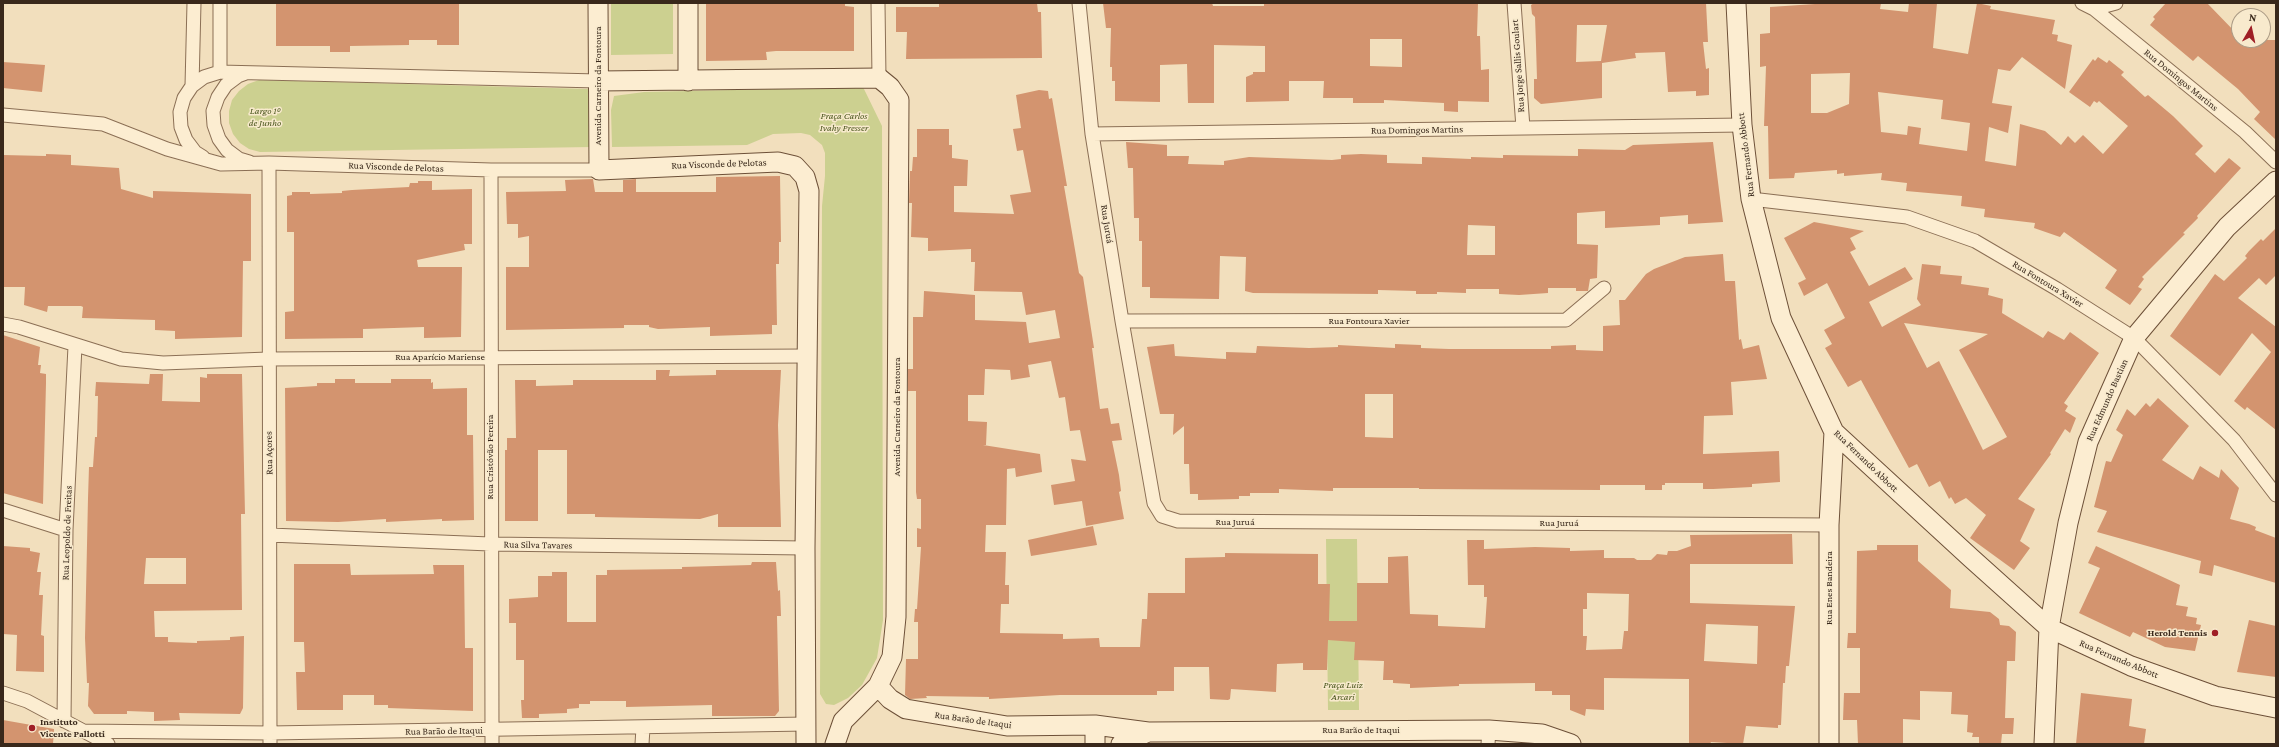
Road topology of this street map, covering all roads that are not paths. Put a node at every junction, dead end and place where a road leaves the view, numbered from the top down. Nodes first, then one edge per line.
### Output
1 (194, 3) edge
2 (220, 3) edge
3 (598, 3) edge
4 (688, 3) edge
5 (878, 3) edge
6 (1079, 3) edge
7 (1514, 3) edge
8 (1736, 3) edge
9 (2082, 3) edge
10 (2116, 3) edge
11 (2094, 9) junction
12 (251, 71) junction
13 (220, 72) junction
14 (879, 78) junction
15 (688, 80) junction
16 (598, 81) junction
17 (192, 86) junction
18 (3, 115) edge
19 (1742, 125) junction
20 (1522, 128) junction
21 (1092, 134) junction
22 (207, 160) junction
23 (2276, 162) edge
24 (253, 163) junction
25 (269, 163) junction
26 (491, 170) junction
27 (599, 170) junction
28 (2276, 181) edge
29 (1751, 199) junction
30 (1604, 288) dead end
31 (1122, 321) junction
32 (3, 324) edge
33 (2134, 338) junction
34 (75, 346) junction
35 (807, 356) junction
36 (491, 357) junction
37 (268, 359) junction
38 (1834, 432) junction
39 (2276, 495) edge
40 (3, 510) edge
41 (1829, 525) junction
42 (66, 530) junction
43 (270, 535) junction
44 (490, 544) junction
45 (806, 548) junction
46 (2049, 628) junction
47 (2080, 642) junction
48 (2048, 658) junction
49 (878, 686) junction
50 (3, 693) edge
51 (2276, 708) edge
52 (64, 721) junction
53 (806, 724) junction
54 (1095, 725) junction
55 (643, 728) junction
56 (82, 731) junction
57 (492, 731) junction
58 (1489, 737) edge
59 (270, 738) edge
60 (1148, 738) edge
61 (108, 744) edge
62 (492, 744) edge
63 (642, 744) edge
64 (806, 744) edge
65 (835, 744) edge
66 (1095, 744) edge
67 (1121, 744) edge
68 (1571, 744) edge
69 (1829, 744) edge
70 (2044, 744) edge

1 - 17 street
2 - 13 street
3 - 16 street, Avenida Carneiro da Fontoura
4 - 15 street
5 - 14 street
6 - 21 street, Rua Juruá
7 - 20 street, Rua Jorge Sallis Goulart
8 - 19 street, Rua Fernando Abbott
9 - 11 street, Rua Domingos Martins
10 - 11 street
11 - 23 street, Rua Domingos Martins
12 - 13 street
12 - 16 street
12 - 24 street
13 - 17 street
14 - 15 street
14 - 49 street, Avenida Carneiro da Fontoura
15 - 16 street
16 - 27 street, Avenida Carneiro da Fontoura
17 - 22 street
18 - 22 street, Rua Visconde de Pelotas
19 - 20 street, Rua Domingos Martins
19 - 29 street, Rua Fernando Abbott
20 - 21 street, Rua Domingos Martins
21 - 31 street, Rua Juruá
22 - 24 street, Rua Visconde de Pelotas
24 - 25 street, Rua Visconde de Pelotas
25 - 26 street, Rua Visconde de Pelotas
25 - 37 street, Rua Açores
26 - 27 street, Rua Visconde de Pelotas
26 - 36 street, Rua Cristóvão Pereira
27 - 35 street, Rua Visconde de Pelotas
28 - 33 street, Rua Edmundo Bastian
29 - 33 street, Rua Fontoura Xavier
29 - 38 street, Rua Fernando Abbott
30 - 31 street, Rua Fontoura Xavier
31 - 41 street, Rua Juruá
32 - 34 street, Rua Aparício Mariense
33 - 39 street, Rua Fontoura Xavier
33 - 46 street, Rua Edmundo Bastian
34 - 37 street, Rua Aparício Mariense
34 - 42 street, Rua Leopoldo de Freitas
35 - 36 street, Rua Aparício Mariense
35 - 45 street
36 - 37 street, Rua Aparício Mariense
36 - 44 street, Rua Cristóvão Pereira
37 - 43 street, Rua Açores
38 - 41 street, Rua Enes Bandeira
38 - 46 street, Rua Fernando Abbott
40 - 42 street
41 - 69 street, Rua Enes Bandeira
42 - 52 street, Rua Leopoldo de Freitas
43 - 44 street, Rua Silva Tavares
43 - 59 street, Rua Açores
44 - 45 street, Rua Silva Tavares
44 - 57 street, Rua Cristóvão Pereira
45 - 53 street
46 - 47 street, Rua Fernando Abbott
46 - 48 street, Rua Edmundo Bastian
47 - 48 street
47 - 51 street, Rua Fernando Abbott
48 - 70 street, Rua Edmundo Bastian
49 - 54 street, Rua Barão de Itaqui
49 - 65 street, Avenida Carneiro da Fontoura
50 - 52 street, Rua Barão de Itaqui
52 - 56 street, Rua Barão de Itaqui
53 - 55 street, Rua Barão de Itaqui
53 - 64 street
54 - 60 street, Rua Barão de Itaqui
54 - 66 street
55 - 57 street, Rua Barão de Itaqui
55 - 63 street
56 - 59 street, Rua Barão de Itaqui
56 - 61 street, Rua Barão de Itaqui
57 - 59 street, Rua Barão de Itaqui
57 - 62 street, Rua Cristóvão Pereira
58 - 60 street, Rua Barão de Itaqui
58 - 68 street, Rua Barão de Itaqui
60 - 67 street, Rua Barão de Itaqui

